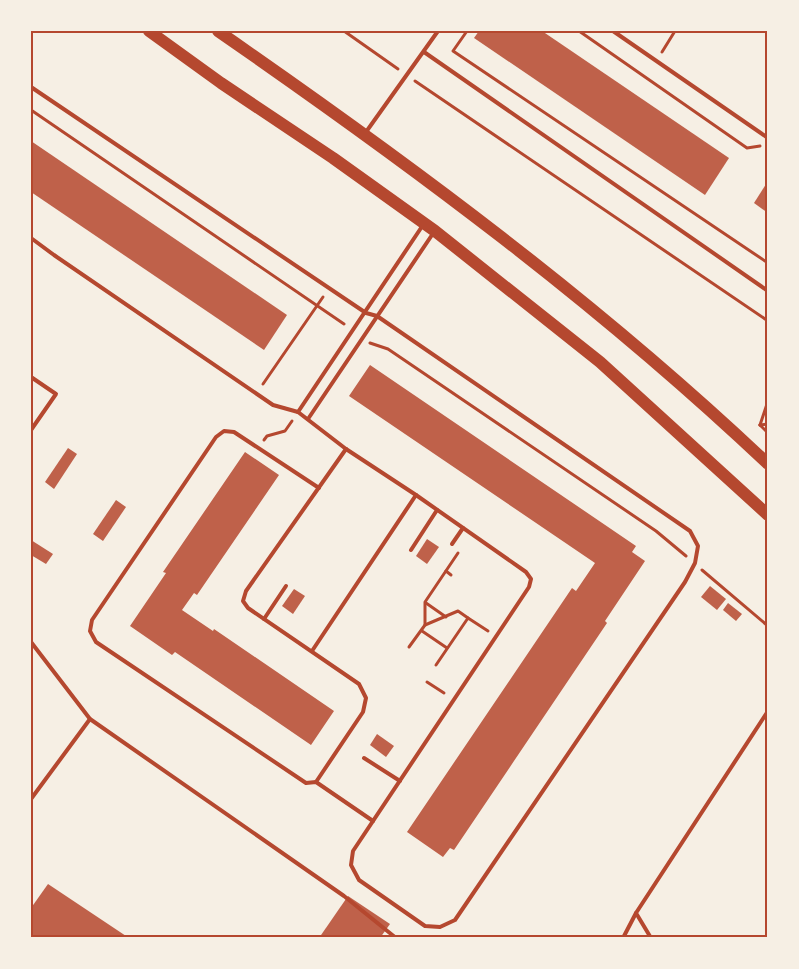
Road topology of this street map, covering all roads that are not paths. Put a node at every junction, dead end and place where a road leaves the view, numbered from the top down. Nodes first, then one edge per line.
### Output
1 (148, 31) edge
2 (218, 31) edge
3 (438, 31) edge
4 (613, 31) edge
5 (424, 52) junction
6 (31, 87) edge
7 (365, 134) junction
8 (768, 138) edge
9 (424, 224) junction
10 (435, 232) junction
11 (31, 238) edge
12 (768, 291) edge
13 (366, 313) junction
14 (377, 316) junction
15 (31, 377) edge
16 (298, 412) junction
17 (308, 419) junction
18 (31, 430) edge
19 (346, 448) junction
20 (768, 464) edge
21 (319, 488) junction
22 (416, 495) junction
23 (437, 510) junction
24 (768, 515) edge
25 (463, 528) junction
26 (452, 544) dead end
27 (411, 550) dead end
28 (286, 586) dead end
29 (264, 619) junction
30 (31, 642) edge
31 (312, 651) junction
32 (768, 711) edge
33 (90, 719) junction
34 (364, 758) dead end
35 (400, 781) junction
36 (316, 782) junction
37 (31, 799) edge
38 (373, 821) junction
39 (636, 913) junction
40 (396, 938) edge
41 (623, 938) edge
42 (651, 938) edge

1 - 9 main road
2 - 7 main road
3 - 5 lane
4 - 8 lane
5 - 7 lane
5 - 12 lane
6 - 13 lane
7 - 20 main road
9 - 10 main road
9 - 13 lane
10 - 14 lane
10 - 24 main road
11 - 16 lane
13 - 14 lane
13 - 16 lane
14 - 17 lane
14 - 38 lane
15 - 18 lane
16 - 17 lane
17 - 19 lane
19 - 21 lane
19 - 22 lane
21 - 29 lane
21 - 36 lane
22 - 23 lane
22 - 31 lane
23 - 25 lane
23 - 27 lane
25 - 26 lane
25 - 35 lane
28 - 29 lane
29 - 31 lane
30 - 33 lane
31 - 36 lane
32 - 39 lane
33 - 37 lane
33 - 40 lane
34 - 35 lane
35 - 38 lane
36 - 38 lane
39 - 41 lane
39 - 42 lane

